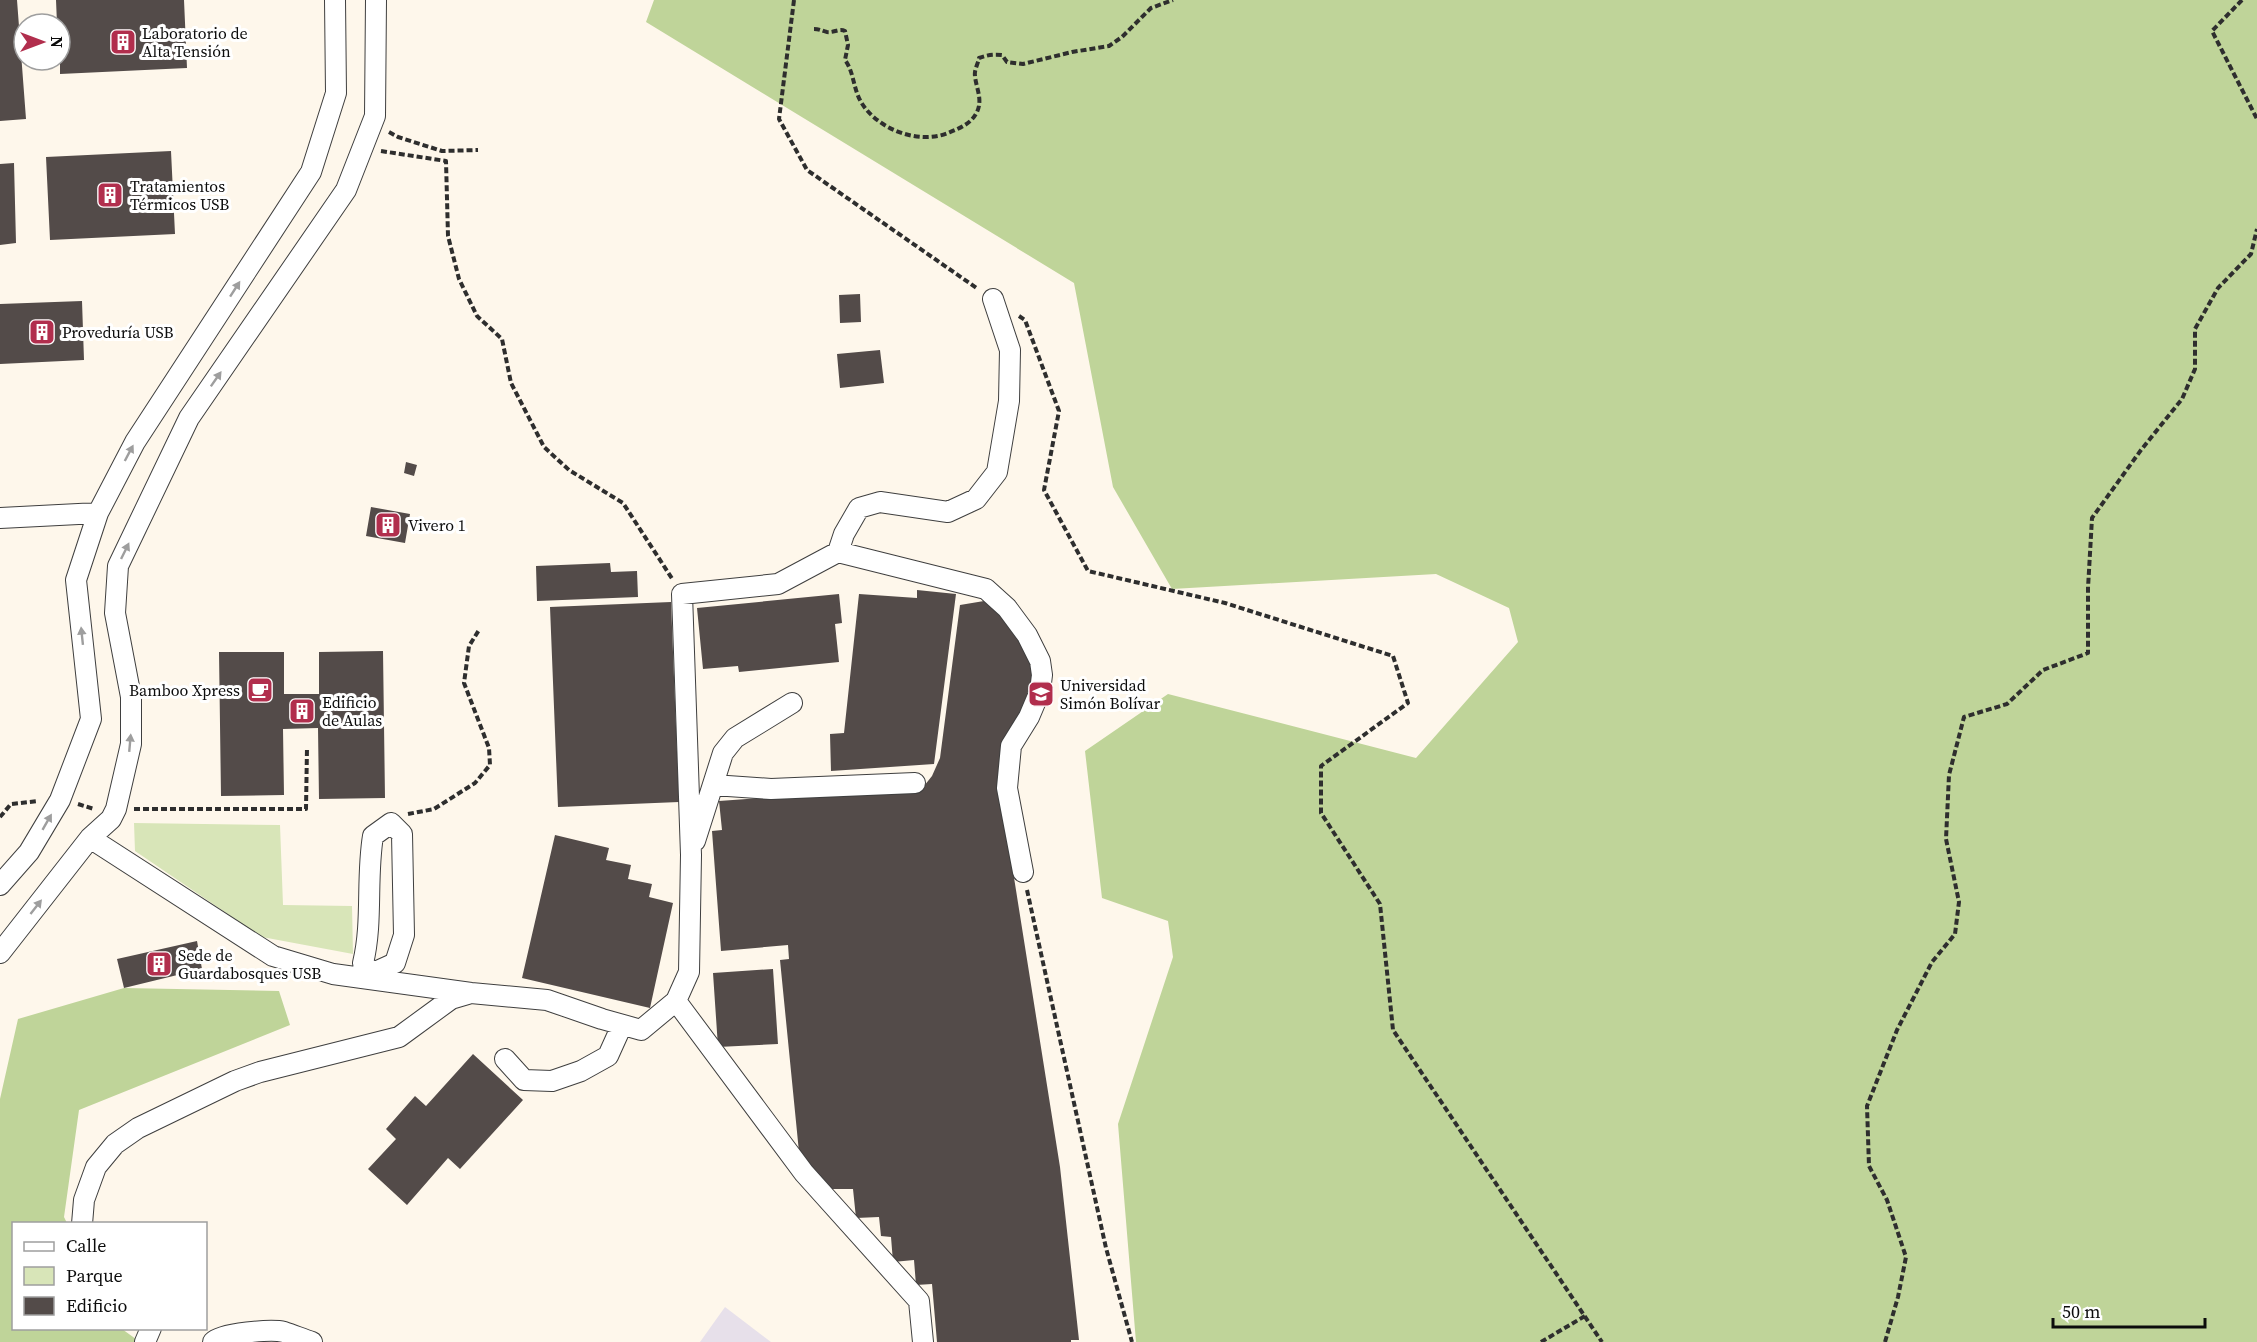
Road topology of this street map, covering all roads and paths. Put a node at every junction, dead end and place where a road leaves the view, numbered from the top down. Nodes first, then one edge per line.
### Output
1 (335, 0) edge
2 (376, 0) edge
3 (794, 0) edge
4 (1173, 0) edge
5 (2242, 0) edge
6 (814, 29) dead end
7 (2257, 119) edge
8 (372, 123) junction
9 (363, 147) junction
10 (478, 150) dead end
11 (2257, 229) edge
12 (993, 299) junction
13 (98, 513) junction
14 (0, 518) edge
15 (838, 552) junction
16 (682, 594) junction
17 (479, 630) dead end
18 (792, 703) dead end
19 (307, 748) dead end
20 (915, 783) dead end
21 (713, 785) junction
22 (116, 809) junction
23 (391, 823) junction
24 (90, 838) junction
25 (691, 855) junction
26 (1023, 872) joint
27 (0, 885) edge
28 (0, 953) edge
29 (369, 975) junction
30 (471, 993) junction
31 (676, 1001) junction
32 (622, 1024) junction
33 (505, 1059) dead end
34 (82, 1222) edge
35 (1585, 1316) junction
36 (213, 1342) edge
37 (312, 1342) edge
38 (924, 1342) edge
39 (1132, 1342) edge
40 (1541, 1342) edge
41 (1602, 1342) edge
42 (1885, 1342) edge

13 -> 1 lane
2 - 8 lane
3 - 12 path
4 - 6 path
5 - 7 path
8 - 9 lane
8 - 10 path
9 - 16 path
22 -> 9 lane
11 - 42 path
12 - 15 lane
12 - 35 path
13 - 14 lane
27 -> 13 lane
15 - 16 lane
15 - 26 lane
16 - 25 lane
17 - 23 path
18 - 21 lane
19 - 22 path
20 - 21 lane
21 - 25 lane
22 - 24 lane
23 - 29 lane
23 - 29 lane
28 -> 24 lane
24 - 29 lane
25 - 31 lane
26 - 39 path
29 - 30 lane
30 - 32 lane
30 - 34 lane
31 - 32 lane
31 - 38 lane
32 - 33 lane
35 - 40 path
35 - 41 path
36 - 37 lane

